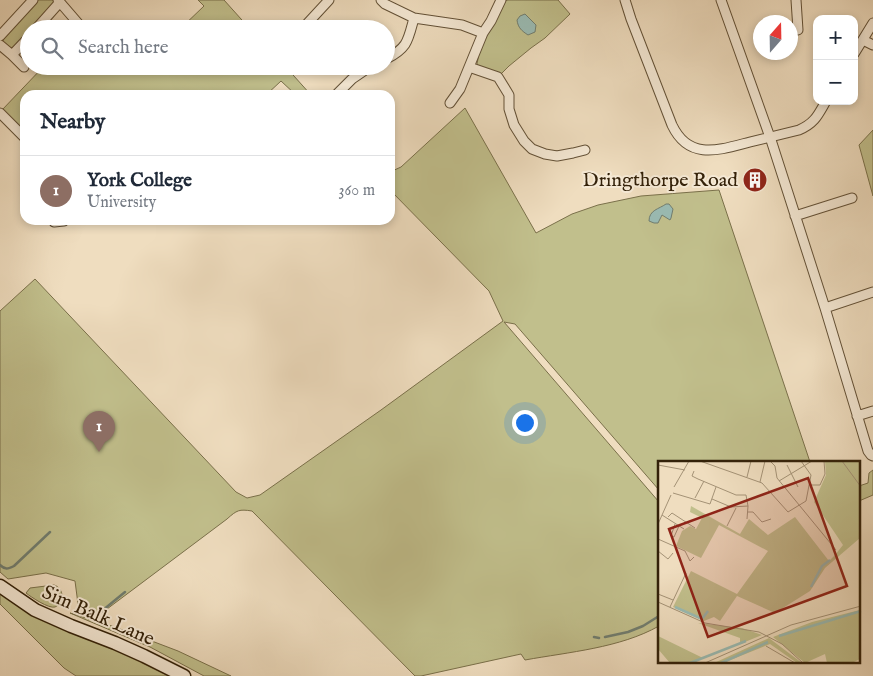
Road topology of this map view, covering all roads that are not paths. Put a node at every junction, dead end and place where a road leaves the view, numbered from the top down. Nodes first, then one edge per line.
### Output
1 (33, 0) edge
2 (329, 0) edge
3 (381, 0) edge
4 (501, 0) edge
5 (626, 0) edge
6 (721, 0) edge
7 (796, 0) edge
8 (59, 1) edge
9 (797, 15) edge
10 (414, 18) junction
11 (43, 20) edge
12 (75, 20) edge
13 (311, 20) edge
14 (873, 23) edge
15 (483, 33) junction
16 (0, 36) edge
17 (863, 40) junction
18 (0, 45) edge
19 (873, 45) edge
20 (20, 46) edge
21 (858, 48) edge
22 (12, 55) junction
23 (395, 55) edge
24 (20, 63) edge
25 (469, 67) junction
26 (358, 75) edge
27 (341, 90) edge
28 (450, 103) dead end
29 (823, 105) edge
30 (0, 113) edge
31 (20, 133) edge
32 (770, 137) junction
33 (585, 150) dead end
34 (852, 198) dead end
35 (795, 216) junction
36 (873, 292) edge
37 (825, 308) junction
38 (873, 411) edge
39 (856, 416) junction
40 (873, 456) edge
41 (0, 586) edge
42 (184, 676) edge

1 - 16 street
2 - 13 street
3 - 10 street
4 - 15 street
5 - 32 street
6 - 32 street
7 - 9 street
8 - 11 street
8 - 12 street
10 - 15 street
10 - 23 street
14 - 17 street
15 - 25 street
17 - 19 street
17 - 21 street
18 - 22 street
20 - 22 street
22 - 24 street
25 - 28 street
25 - 33 street
26 - 27 street
29 - 32 street
30 - 31 street
32 - 35 street
34 - 35 street
35 - 37 street
36 - 37 street
37 - 39 street
38 - 39 street
39 - 40 street
41 - 42 street, Sim Balk Lane

